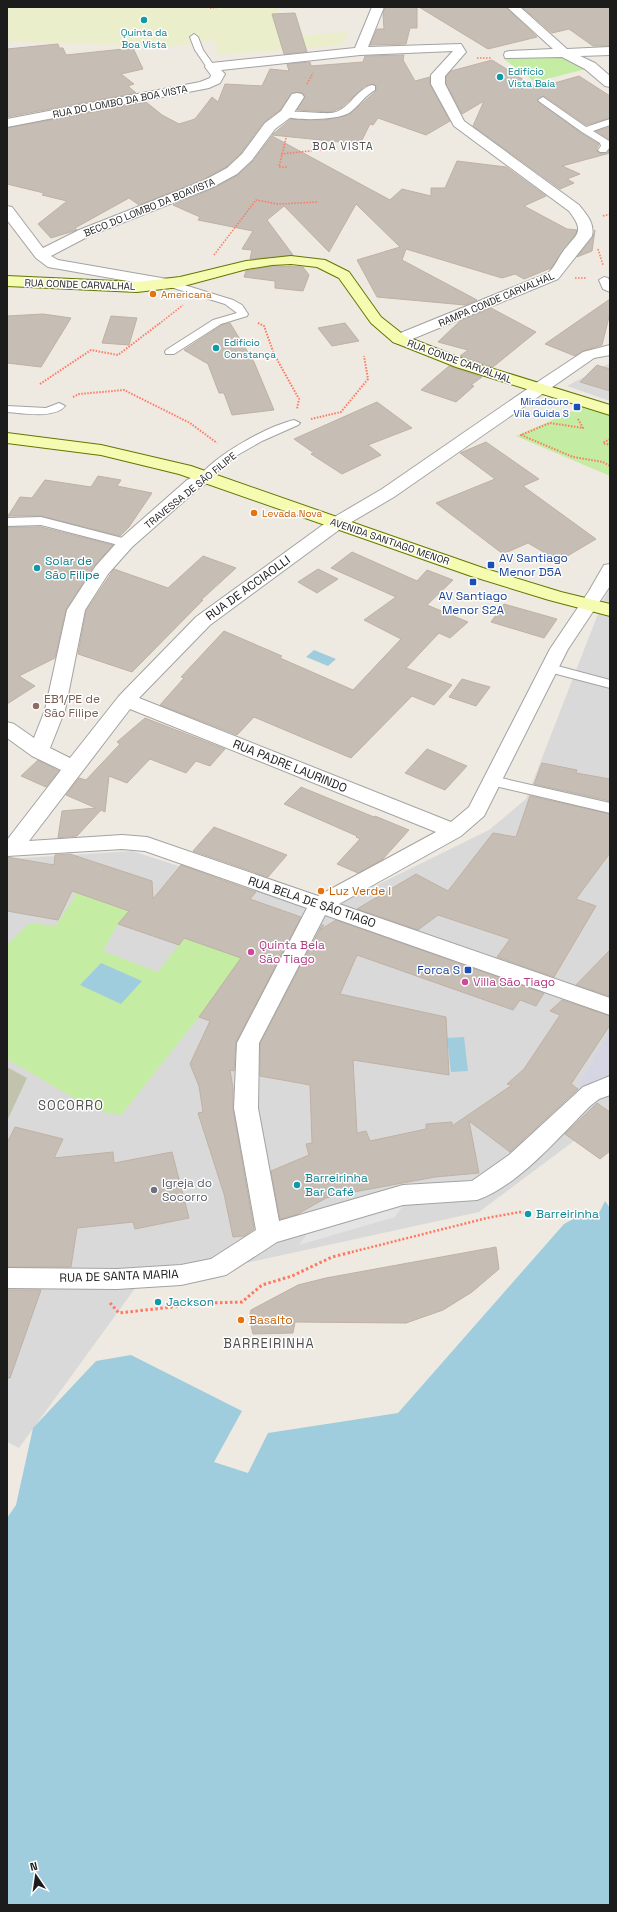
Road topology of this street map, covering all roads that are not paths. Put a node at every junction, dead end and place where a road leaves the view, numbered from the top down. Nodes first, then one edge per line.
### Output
1 (378, 7) edge
2 (513, 7) edge
3 (194, 37) dead end
4 (360, 51) junction
5 (610, 51) edge
6 (564, 53) junction
7 (510, 56) road end
8 (211, 67) junction
9 (610, 83) edge
10 (372, 88) dead end
11 (297, 98) road end
12 (543, 100) dead end
13 (286, 114) junction
14 (610, 122) edge
15 (7, 123) edge
16 (585, 130) junction
17 (604, 150) dead end
18 (7, 210) edge
19 (41, 255) junction
20 (7, 281) edge
21 (168, 283) junction
22 (399, 339) junction
23 (610, 350) edge
24 (170, 352) dead end
25 (539, 388) junction
26 (60, 406) road end
27 (7, 409) edge
28 (606, 409) edge
29 (294, 423) road end
30 (7, 438) edge
31 (205, 477) junction
32 (7, 522) edge
33 (337, 523) junction
34 (126, 543) junction
35 (610, 569) edge
36 (588, 606) junction
37 (610, 610) edge
38 (550, 668) junction
39 (610, 684) edge
40 (126, 700) junction
41 (7, 728) edge
42 (39, 751) junction
43 (73, 768) junction
44 (492, 781) junction
45 (610, 808) edge
46 (454, 831) junction
47 (10, 849) edge
48 (319, 905) junction
49 (610, 1007) edge
50 (610, 1085) edge
51 (269, 1234) junction
52 (7, 1278) edge

1 - 4 street
2 - 6 street
3 - 8 lane
4 - 8 street
4 - 22 street, RAMPA CONDE CARVALHAL
5 - 6 street
6 - 7 street
6 - 9 street
8 - 15 street, RUA DO LOMBO DA BOA VISTA
10 - 13 lane
11 - 13 street, BECO DO LOMBO DA BOAVISTA
12 - 16 lane
13 - 19 street, BECO DO LOMBO DA BOAVISTA
14 - 16 lane
16 - 17 lane
18 - 19 street
19 - 21 street
20 - 21 street, RUA CONDE CARVALHAL
21 - 22 street, RUA CONDE CARVALHAL
21 - 24 lane
22 - 25 street, RUA CONDE CARVALHAL
23 - 25 street, RUA DE ACCIAOLLI
25 - 28 street, RUA CONDE CARVALHAL
25 - 33 street, RUA DE ACCIAOLLI
26 - 27 lane
29 - 31 lane, TRAVESSA DE SÃO FILIPE
30 - 31 street, AVENIDA SANTIAGO MENOR
31 - 33 street, AVENIDA SANTIAGO MENOR
31 - 34 street, TRAVESSA DE SÃO FILIPE
32 - 34 lane
33 - 36 street, AVENIDA SANTIAGO MENOR
33 - 40 street, RUA DE ACCIAOLLI
34 - 42 street, TRAVESSA DE SÃO FILIPE
35 - 36 street
36 - 37 street, AVENIDA SANTIAGO MENOR
36 - 38 street
38 - 39 lane
38 - 44 street
40 - 43 street, RUA DE ACCIAOLLI
40 - 46 street, RUA PADRE LAURINDO
41 - 42 street
42 - 43 street
43 - 47 street, RUA DE ACCIAOLLI
44 - 45 lane
44 - 46 street
46 - 48 street
47 - 48 street, RUA BELA DE SÃO TIAGO
48 - 49 street, RUA BELA DE SÃO TIAGO
48 - 51 street
50 - 51 street, RUA DE SANTA MARIA
51 - 52 street, RUA DE SANTA MARIA

